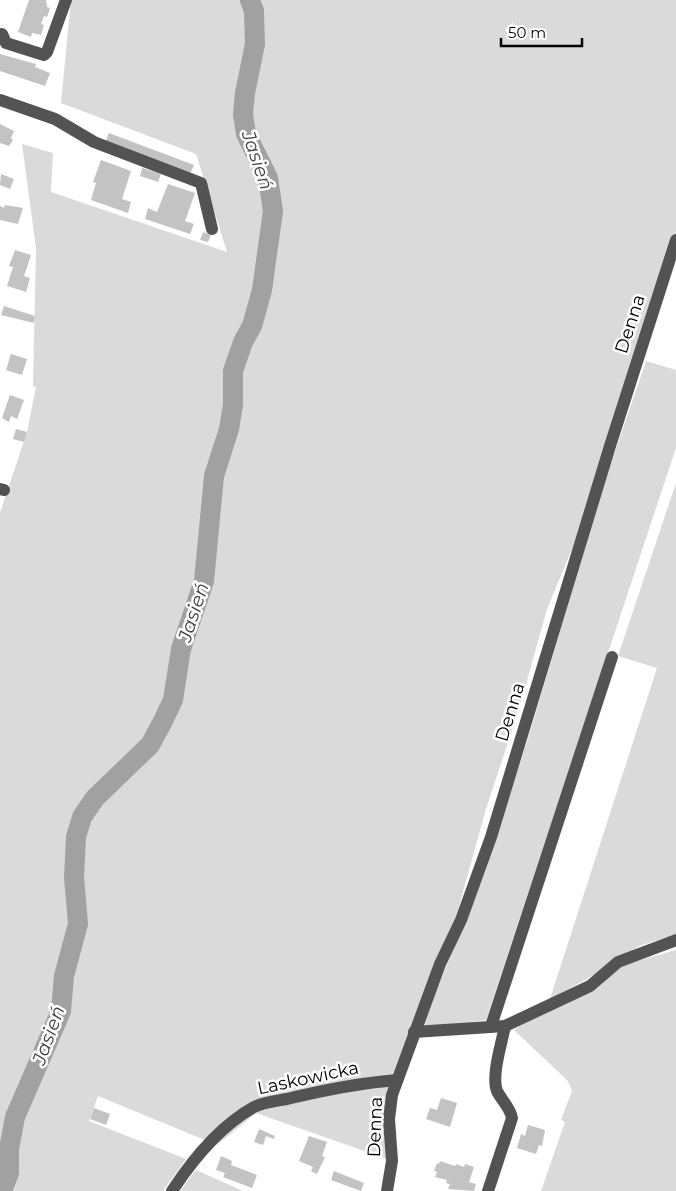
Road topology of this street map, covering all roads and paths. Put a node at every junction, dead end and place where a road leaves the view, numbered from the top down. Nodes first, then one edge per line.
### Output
1 (66, 0) edge
2 (2, 34) dead end
3 (0, 100) edge
4 (212, 229) dead end
5 (676, 240) edge
6 (612, 657) dead end
7 (676, 940) edge
8 (491, 1026) junction
9 (505, 1026) junction
10 (414, 1032) junction
11 (397, 1080) junction
12 (172, 1191) edge
13 (386, 1191) edge
14 (488, 1191) edge

1 - 2 street
3 - 4 street
5 - 10 street, Denna
6 - 8 street
7 - 9 street
8 - 9 street
8 - 10 street
9 - 14 street
10 - 11 street, Denna
11 - 12 street, Laskowicka
11 - 13 street, Denna

